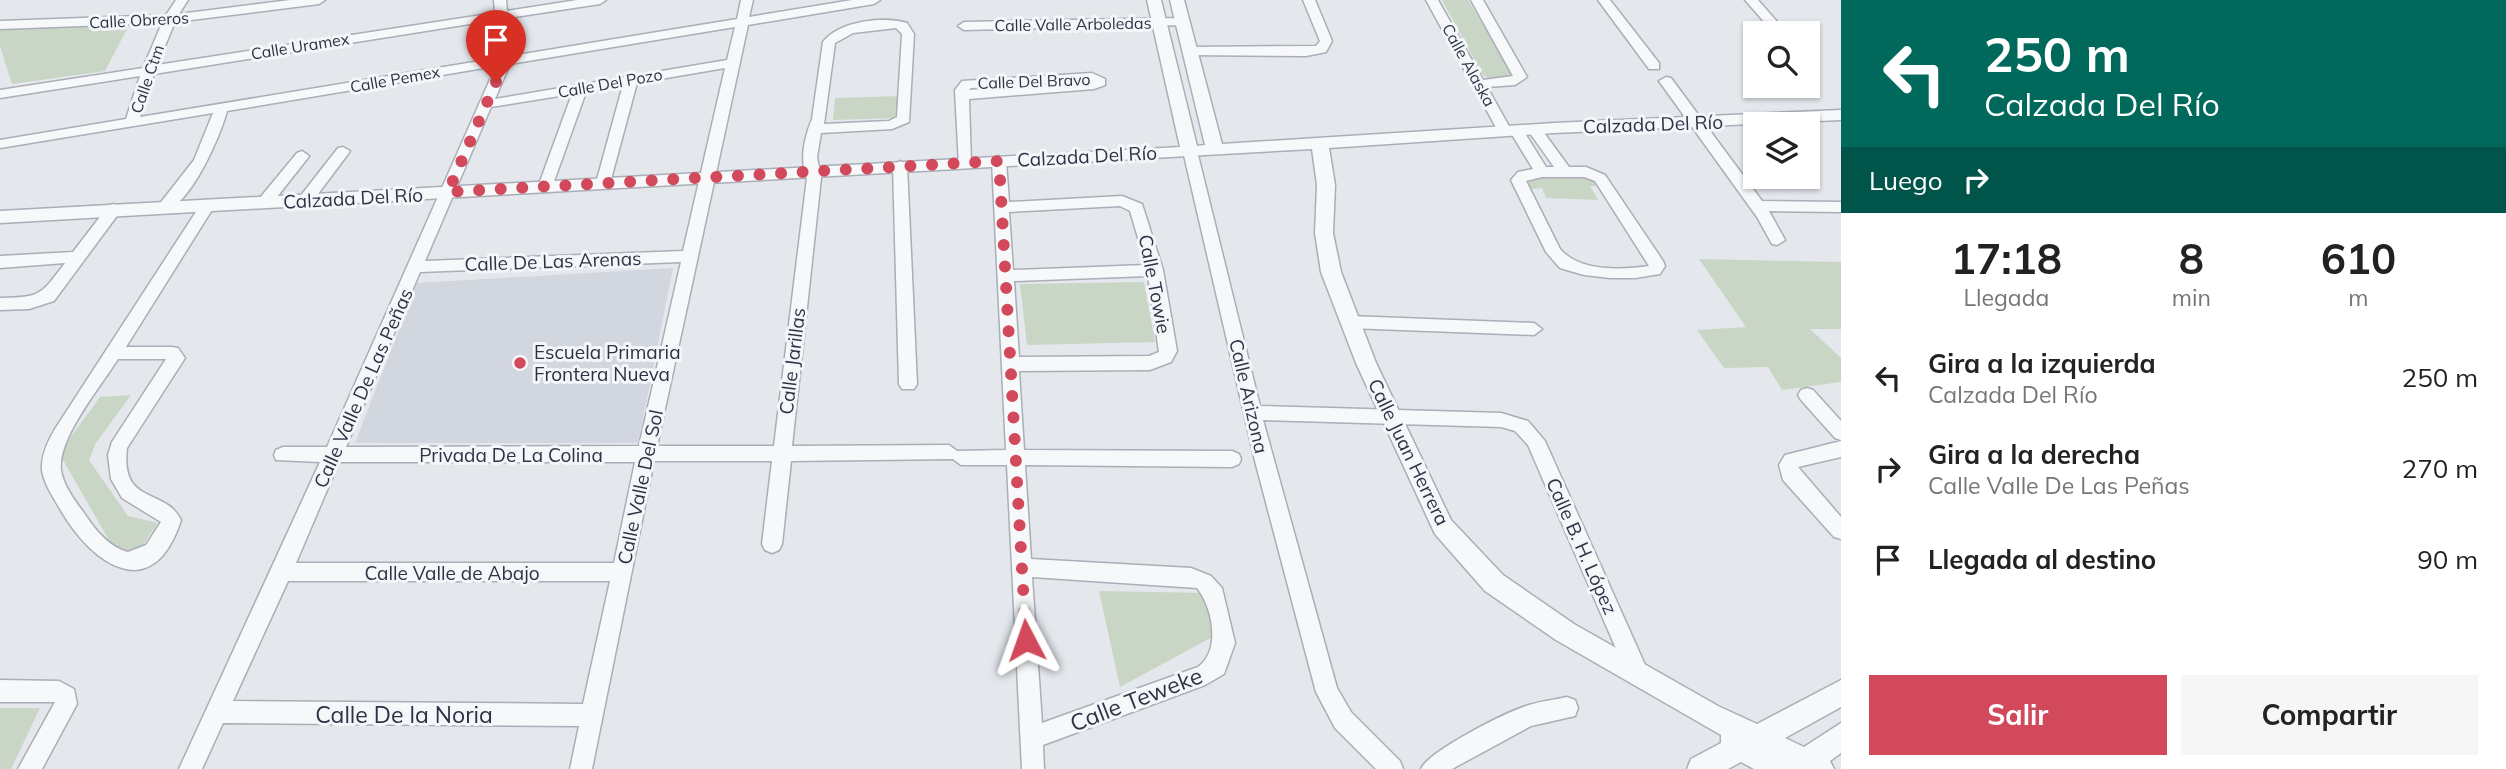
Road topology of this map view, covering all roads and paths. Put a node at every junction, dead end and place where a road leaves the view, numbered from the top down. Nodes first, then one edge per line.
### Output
1 (182, 0) edge
2 (319, 0) edge
3 (500, 0) edge
4 (600, 0) edge
5 (747, 0) edge
6 (874, 0) edge
7 (1154, 0) edge
8 (1177, 0) edge
9 (1309, 0) edge
10 (1432, 0) edge
11 (1477, 0) edge
12 (1604, 0) edge
13 (1751, 0) edge
14 (502, 15) junction
15 (169, 19) junction
16 (1770, 21) edge
17 (742, 22) junction
18 (1158, 22) junction
19 (1183, 22) junction
20 (0, 25) edge
21 (964, 26) dead end
22 (1191, 51) junction
23 (505, 60) junction
24 (733, 62) junction
25 (1654, 66) dead end
26 (149, 70) junction
27 (631, 79) junction
28 (1666, 81) dead end
29 (1479, 85) junction
30 (580, 89) junction
31 (0, 94) edge
32 (962, 95) junction
33 (487, 104) junction
34 (221, 109) junction
35 (1841, 115) edge
36 (132, 121) junction
37 (1695, 122) junction
38 (819, 125) junction
39 (1534, 129) junction
40 (1510, 130) junction
41 (1320, 143) junction
42 (0, 144) edge
43 (1215, 150) junction
44 (343, 151) dead end
45 (1190, 151) junction
46 (302, 156) dead end
47 (999, 161) junction
48 (964, 163) junction
49 (900, 166) junction
50 (1564, 171) junction
51 (1542, 172) junction
52 (816, 174) junction
53 (708, 177) junction
54 (603, 183) junction
55 (545, 187) junction
56 (448, 192) junction
57 (304, 202) junction
58 (264, 204) junction
59 (208, 205) junction
60 (165, 206) junction
61 (1758, 206) junction
62 (1001, 207) junction
63 (1841, 207) edge
64 (114, 209) junction
65 (0, 217) edge
66 (1777, 240) dead end
67 (690, 256) junction
68 (78, 257) junction
69 (0, 262) edge
70 (416, 267) junction
71 (1155, 270) junction
72 (1006, 276) junction
73 (0, 304) edge
74 (1349, 323) junction
75 (1534, 329) dead end
76 (113, 353) junction
77 (1011, 363) junction
78 (908, 384) dead end
79 (1807, 396) dead end
80 (1254, 412) junction
81 (1391, 415) junction
82 (1841, 433) edge
83 (1841, 449) edge
84 (782, 453) junction
85 (646, 454) junction
86 (282, 455) dead end
87 (333, 456) junction
88 (1016, 458) junction
89 (1232, 459) dead end
90 (1841, 531) edge
91 (772, 544) dead end
92 (1021, 567) junction
93 (282, 572) junction
94 (622, 572) junction
95 (1638, 674) junction
96 (0, 691) edge
97 (1841, 693) edge
98 (1567, 708) dead end
99 (215, 712) junction
100 (593, 715) junction
101 (1841, 736) edge
102 (1032, 738) junction
103 (1749, 742) junction
104 (1809, 767) edge
105 (1705, 768) edge
106 (29, 769) edge
107 (190, 769) edge
108 (581, 769) edge
109 (1033, 769) edge
110 (1392, 769) edge
111 (1432, 769) edge
112 (1780, 769) edge

1 - 15 street, Calle Ctm
2 - 15 street, Calle Obreros
3 - 14 street, Calle Valle De Las Peñas
4 - 14 street, Calle Uramex
5 - 17 street, Calle Valle Del Sol
6 - 17 street, Calle Pemex
7 - 18 street, Calle Arizona
8 - 19 street
9 - 22 street
10 - 29 street, Calle Alaska
11 - 29 street
12 - 25 street
13 - 16 street
14 - 23 street, Calle Valle De Las Peñas
14 - 26 street, Calle Uramex
15 - 20 street, Calle Obreros
15 - 26 street, Calle Ctm
17 - 23 street, Calle Pemex
17 - 24 street, Calle Valle Del Sol
18 - 19 street, Calle Valle Arboledas
18 - 21 street, Calle Valle Arboledas
18 - 45 street, Calle Arizona
19 - 22 street
22 - 43 street
23 - 33 street, Calle Valle De Las Peñas
23 - 34 street, Calle Pemex
24 - 27 street, Calle Del Pozo
24 - 53 street, Calle Valle Del Sol
26 - 31 street, Calle Uramex
26 - 36 street, Calle Ctm
27 - 30 street, Calle Del Pozo
27 - 54 street
28 - 37 street
29 - 40 street, Calle Alaska
30 - 33 street, Calle Del Pozo
30 - 55 street
32 - 32 street, Calle Del Bravo
32 - 48 street, Calle Del Bravo
33 - 56 street, Calle Valle De Las Peñas
34 - 36 street, Calle Pemex
34 - 60 street
35 - 37 street, Calzada Del Río
36 - 42 street, Calle Pemex
37 - 39 street, Calzada Del Río
37 - 61 street
38 - 38 street, Calle Jarillas
38 - 52 street, Calle Jarillas
39 - 40 street, Calzada Del Río
39 - 50 street
40 - 41 street, Calzada Del Río
40 - 51 street, Calle Alaska
41 - 43 street, Calzada Del Río
41 - 74 street, Calle Juan Herrera
43 - 45 street, Calzada Del Río
44 - 57 street
45 - 47 street, Calzada Del Río
45 - 80 street, Calle Arizona
46 - 58 street
47 - 48 street, Calzada Del Río
47 - 62 street
48 - 49 street, Calzada Del Río
49 - 52 street, Calzada Del Río
49 - 78 street
50 - 51 street
50 - 51 street
52 - 53 street, Calzada Del Río
52 - 84 street, Calle Jarillas
53 - 54 street, Calzada Del Río
53 - 67 street, Calle Valle Del Sol
54 - 55 street, Calzada Del Río
55 - 56 street, Calzada Del Río
56 - 57 street, Calzada Del Río
56 - 70 street, Calle Valle De Las Peñas
57 - 58 street, Calzada Del Río
58 - 59 street, Calzada Del Río
59 - 60 street, Calzada Del Río
59 - 76 street
60 - 64 street, Calzada Del Río
61 - 63 street
61 - 66 street
62 - 71 street, Calle Towie
62 - 72 street
64 - 65 street, Calzada Del Río
64 - 68 street
67 - 70 street, Calle De Las Arenas
67 - 85 street, Calle Valle Del Sol
68 - 69 street
68 - 73 street
70 - 87 street, Calle Valle De Las Peñas
71 - 72 street
71 - 77 street, Calle Towie
72 - 77 street
74 - 75 street
74 - 81 street, Calle Juan Herrera
76 - 76 street
77 - 88 street
79 - 82 street
80 - 81 street
80 - 110 street, Calle Arizona
81 - 95 street, Calle Juan Herrera
81 - 95 street, Calle B. H. López
83 - 90 street
84 - 85 street, Privada De La Colina
84 - 88 street, Privada De La Colina
84 - 91 street, Calle Jarillas
85 - 87 street, Privada De La Colina
85 - 94 street, Calle Valle Del Sol
86 - 87 street, Privada De La Colina
87 - 93 street, Calle Valle De Las Peñas
88 - 89 street, Privada De La Colina
88 - 92 street
92 - 102 street
92 - 102 street, Calle Teweke
93 - 94 street, Calle Valle de Abajo
93 - 99 street, Calle Valle De Las Peñas
94 - 100 street, Calle Valle Del Sol
95 - 103 street, Calle Juan Herrera
96 - 106 street
97 - 103 street
98 - 111 street
99 - 100 street, Calle De la Noria
99 - 107 street, Calle Valle De Las Peñas
100 - 108 street, Calle Valle Del Sol
101 - 104 street
102 - 109 street
103 - 104 street, Calle Juan Herrera
103 - 105 street
103 - 112 street, Calle Juan Herrera

